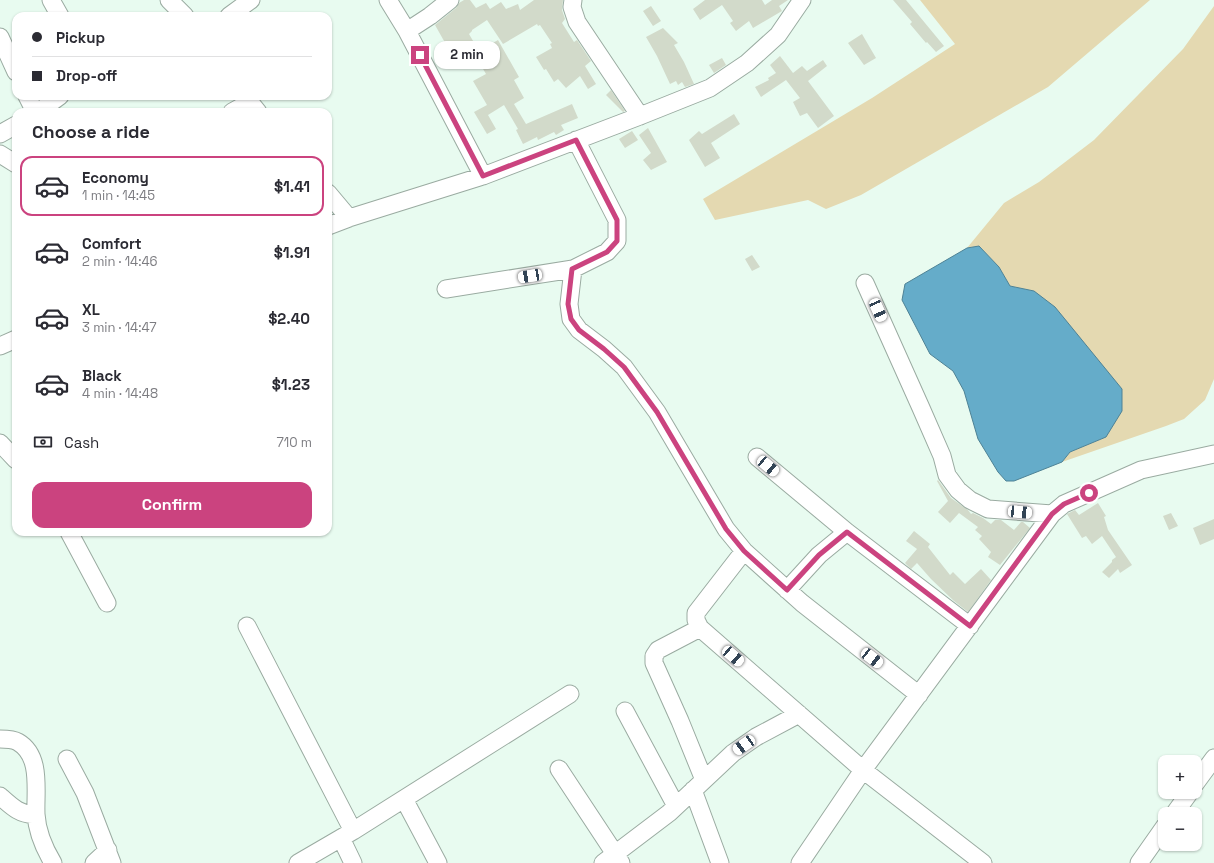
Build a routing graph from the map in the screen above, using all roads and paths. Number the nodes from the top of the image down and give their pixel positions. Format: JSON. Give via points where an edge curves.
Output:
{"nodes":[{"id":1,"x":51,"y":0,"type":"edge"},
{"id":2,"x":169,"y":0,"type":"edge"},
{"id":3,"x":251,"y":0,"type":"edge"},
{"id":4,"x":388,"y":0,"type":"edge"},
{"id":5,"x":450,"y":0,"type":"edge"},
{"id":6,"x":573,"y":0,"type":"edge"},
{"id":7,"x":800,"y":1,"type":"edge"},
{"id":8,"x":58,"y":12,"type":"edge"},
{"id":9,"x":181,"y":12,"type":"edge"},
{"id":10,"x":234,"y":12,"type":"edge"},
{"id":11,"x":407,"y":31,"type":"junction"},
{"id":12,"x":0,"y":38,"type":"edge"},
{"id":13,"x":12,"y":64,"type":"edge"},
{"id":14,"x":54,"y":100,"type":"edge"},
{"id":15,"x":251,"y":103,"type":"edge"},
{"id":16,"x":44,"y":108,"type":"edge"},
{"id":17,"x":240,"y":108,"type":"edge"},
{"id":18,"x":640,"y":116,"type":"junction"},
{"id":19,"x":12,"y":127,"type":"edge"},
{"id":20,"x":0,"y":134,"type":"edge"},
{"id":21,"x":576,"y":140,"type":"junction"},
{"id":22,"x":0,"y":154,"type":"edge"},
{"id":23,"x":12,"y":162,"type":"edge"},
{"id":24,"x":12,"y":168,"type":"edge"},
{"id":25,"x":0,"y":169,"type":"edge"},
{"id":26,"x":483,"y":176,"type":"junction"},
{"id":27,"x":332,"y":198,"type":"edge"},
{"id":28,"x":349,"y":218,"type":"junction"},
{"id":29,"x":332,"y":224,"type":"edge"},
{"id":30,"x":572,"y":269,"type":"junction"},
{"id":31,"x":865,"y":283,"type":"dead end"},
{"id":32,"x":446,"y":289,"type":"dead end"},
{"id":33,"x":12,"y":341,"type":"edge"},
{"id":34,"x":0,"y":346,"type":"edge"},
{"id":35,"x":0,"y":443,"type":"edge"},
{"id":36,"x":1214,"y":454,"type":"edge"},
{"id":37,"x":12,"y":456,"type":"edge"},
{"id":38,"x":757,"y":457,"type":"dead end"},
{"id":39,"x":1052,"y":514,"type":"junction"},
{"id":40,"x":847,"y":532,"type":"junction"},
{"id":41,"x":71,"y":536,"type":"edge"},
{"id":42,"x":744,"y":551,"type":"junction"},
{"id":43,"x":787,"y":590,"type":"junction"},
{"id":44,"x":107,"y":603,"type":"dead end"},
{"id":45,"x":247,"y":626,"type":"dead end"},
{"id":46,"x":970,"y":626,"type":"junction"},
{"id":47,"x":700,"y":628,"type":"junction"},
{"id":48,"x":570,"y":694,"type":"dead end"},
{"id":49,"x":919,"y":694,"type":"junction"},
{"id":50,"x":625,"y":711,"type":"dead end"},
{"id":51,"x":799,"y":714,"type":"junction"},
{"id":52,"x":0,"y":738,"type":"edge"},
{"id":53,"x":67,"y":759,"type":"dead end"},
{"id":54,"x":1213,"y":763,"type":"edge"},
{"id":55,"x":559,"y":769,"type":"dead end"},
{"id":56,"x":863,"y":770,"type":"junction"},
{"id":57,"x":1202,"y":776,"type":"edge"},
{"id":58,"x":698,"y":785,"type":"junction"},
{"id":59,"x":0,"y":796,"type":"edge"},
{"id":60,"x":404,"y":799,"type":"junction"},
{"id":61,"x":676,"y":806,"type":"junction"},
{"id":62,"x":36,"y":814,"type":"junction"},
{"id":63,"x":347,"y":834,"type":"junction"},
{"id":64,"x":1158,"y":836,"type":"edge"},
{"id":65,"x":110,"y":857,"type":"edge"},
{"id":66,"x":614,"y":860,"type":"edge"},
{"id":67,"x":715,"y":861,"type":"edge"},
{"id":68,"x":53,"y":863,"type":"edge"},
{"id":69,"x":94,"y":863,"type":"edge"},
{"id":70,"x":298,"y":863,"type":"edge"},
{"id":71,"x":353,"y":863,"type":"edge"},
{"id":72,"x":438,"y":863,"type":"edge"},
{"id":73,"x":800,"y":863,"type":"edge"},
{"id":74,"x":983,"y":863,"type":"edge"},
{"id":75,"x":1139,"y":863,"type":"edge"}],
"edges":[{"from":1,"to":8,"type":"street"},
{"from":2,"to":9,"type":"street"},
{"from":3,"to":10,"type":"street"},
{"from":4,"to":11,"type":"street"},
{"from":5,"to":11,"type":"street"},
{"from":6,"to":18,"type":"street","via":[[572,7],[577,22]]},
{"from":7,"to":18,"type":"street","via":[[778,35],[747,63],[710,88]]},
{"from":11,"to":26,"type":"street"},
{"from":12,"to":13,"type":"street"},
{"from":14,"to":16,"type":"street"},
{"from":15,"to":17,"type":"street"},
{"from":18,"to":21,"type":"street"},
{"from":19,"to":20,"type":"street"},
{"from":21,"to":26,"type":"street"},
{"from":21,"to":30,"type":"street","via":[[617,220],[617,241],[607,252]]},
{"from":22,"to":23,"type":"street"},
{"from":24,"to":25,"type":"street"},
{"from":26,"to":28,"type":"street"},
{"from":27,"to":28,"type":"street"},
{"from":28,"to":29,"type":"street"},
{"from":30,"to":32,"type":"street"},
{"from":30,"to":42,"type":"street","via":[[568,304],[571,319],[579,330],[624,367],[657,412],[726,529]]},
{"from":31,"to":39,"type":"street","via":[[942,456],[947,475],[958,490],[970,500],[988,509]]},
{"from":33,"to":34,"type":"street"},
{"from":35,"to":37,"type":"street"},
{"from":36,"to":39,"type":"street","via":[[1141,470],[1064,504]]},
{"from":38,"to":40,"type":"street"},
{"from":39,"to":46,"type":"street"},
{"from":40,"to":43,"type":"street","via":[[819,555]]},
{"from":40,"to":46,"type":"street"},
{"from":41,"to":44,"type":"street"},
{"from":42,"to":43,"type":"street"},
{"from":42,"to":47,"type":"street","via":[[696,613]]},
{"from":43,"to":49,"type":"street"},
{"from":45,"to":63,"type":"street"},
{"from":46,"to":49,"type":"street"},
{"from":47,"to":51,"type":"street"},
{"from":47,"to":58,"type":"street","via":[[658,650],[654,656],[654,663],[680,721]]},
{"from":48,"to":60,"type":"street"},
{"from":49,"to":56,"type":"street"},
{"from":50,"to":61,"type":"street"},
{"from":51,"to":56,"type":"street"},
{"from":51,"to":58,"type":"street","via":[[756,737],[733,753]]},
{"from":52,"to":62,"type":"street","via":[[17,741],[28,749],[34,765],[37,786]]},
{"from":53,"to":65,"type":"street","via":[[85,793]]},
{"from":54,"to":57,"type":"street"},
{"from":55,"to":66,"type":"street"},
{"from":56,"to":73,"type":"street"},
{"from":56,"to":74,"type":"street"},
{"from":58,"to":61,"type":"street"},
{"from":58,"to":67,"type":"street"},
{"from":59,"to":62,"type":"street","via":[[21,813]]},
{"from":60,"to":63,"type":"street"},
{"from":60,"to":72,"type":"street"},
{"from":61,"to":66,"type":"street"},
{"from":62,"to":68,"type":"street","via":[[41,842]]},
{"from":63,"to":70,"type":"street"},
{"from":63,"to":71,"type":"street"},
{"from":64,"to":75,"type":"street"},
{"from":65,"to":69,"type":"street"}]}
